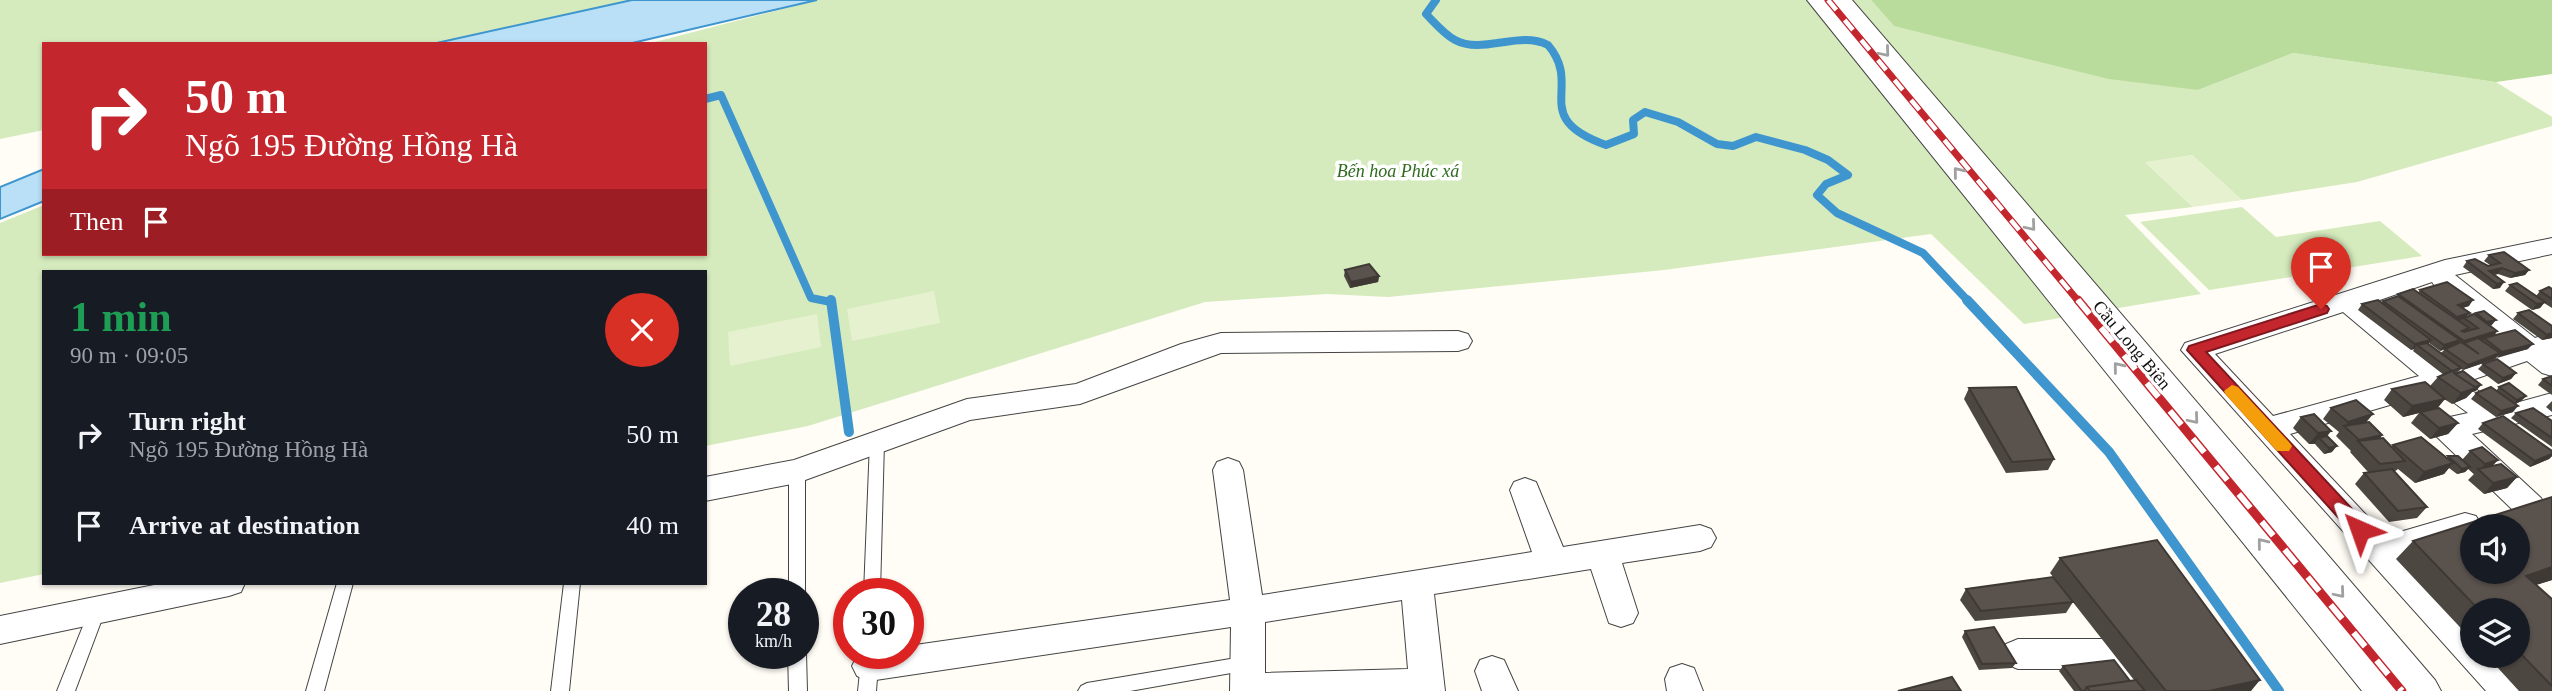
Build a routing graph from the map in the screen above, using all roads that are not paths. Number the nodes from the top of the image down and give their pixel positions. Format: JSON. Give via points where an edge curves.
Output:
{"nodes":[{"id":1,"x":1817,"y":0,"type":"edge"},
{"id":2,"x":1841,"y":0,"type":"edge"},
{"id":3,"x":2552,"y":246,"type":"edge"},
{"id":4,"x":2525,"y":252,"type":"junction"},
{"id":5,"x":2552,"y":269,"type":"edge"},
{"id":6,"x":2435,"y":272,"type":"junction"},
{"id":7,"x":2347,"y":301,"type":"junction"},
{"id":8,"x":1458,"y":341,"type":"dead end"},
{"id":9,"x":2545,"y":352,"type":"edge"},
{"id":10,"x":2442,"y":380,"type":"junction"},
{"id":11,"x":2552,"y":404,"type":"edge"},
{"id":12,"x":2497,"y":419,"type":"junction"},
{"id":13,"x":2267,"y":429,"type":"junction"},
{"id":14,"x":877,"y":442,"type":"junction"},
{"id":15,"x":1228,"y":470,"type":"dead end"},
{"id":16,"x":797,"y":471,"type":"junction"},
{"id":17,"x":707,"y":489,"type":"edge"},
{"id":18,"x":1525,"y":490,"type":"dead end"},
{"id":19,"x":2541,"y":504,"type":"edge"},
{"id":20,"x":1700,"y":538,"type":"dead end"},
{"id":21,"x":2379,"y":551,"type":"junction"},
{"id":22,"x":1603,"y":554,"type":"junction"},
{"id":23,"x":1552,"y":562,"type":"junction"},
{"id":24,"x":797,"y":578,"type":"edge"},
{"id":25,"x":872,"y":578,"type":"edge"},
{"id":26,"x":1417,"y":584,"type":"junction"},
{"id":27,"x":220,"y":585,"type":"edge"},
{"id":28,"x":344,"y":585,"type":"edge"},
{"id":29,"x":572,"y":585,"type":"edge"},
{"id":30,"x":97,"y":611,"type":"junction"},
{"id":31,"x":1248,"y":611,"type":"junction"},
{"id":32,"x":1621,"y":613,"type":"dead end"},
{"id":33,"x":0,"y":631,"type":"edge"},
{"id":34,"x":2460,"y":639,"type":"edge"},
{"id":35,"x":2018,"y":654,"type":"dead end"},
{"id":36,"x":2487,"y":668,"type":"edge"},
{"id":37,"x":797,"y":669,"type":"edge"},
{"id":38,"x":869,"y":670,"type":"edge"},
{"id":39,"x":1248,"y":681,"type":"edge"},
{"id":40,"x":1427,"y":687,"type":"edge"},
{"id":41,"x":66,"y":691,"type":"edge"},
{"id":42,"x":315,"y":691,"type":"edge"},
{"id":43,"x":560,"y":691,"type":"edge"},
{"id":44,"x":797,"y":691,"type":"edge"},
{"id":45,"x":1087,"y":691,"type":"edge"},
{"id":46,"x":2136,"y":691,"type":"edge"},
{"id":47,"x":2383,"y":691,"type":"edge"},
{"id":48,"x":2423,"y":691,"type":"edge"},
{"id":49,"x":2508,"y":691,"type":"edge"}],
"edges":[{"from":47,"to":1,"type":"street","name":"Cầu Long Biên","one_way":true},
{"from":2,"to":48,"type":"street","name":"Cầu Long Biên","one_way":true},
{"from":3,"to":4,"type":"street"},
{"from":4,"to":5,"type":"street"},
{"from":4,"to":6,"type":"street"},
{"from":6,"to":7,"type":"street"},
{"from":6,"to":9,"type":"street"},
{"from":7,"to":10,"type":"street"},
{"from":7,"to":13,"type":"street","via":[[2195,350]]},
{"from":8,"to":14,"type":"street","via":[[1221,343],[1080,394],[967,410]]},
{"from":9,"to":10,"type":"street"},
{"from":10,"to":12,"type":"street"},
{"from":10,"to":13,"type":"street"},
{"from":11,"to":12,"type":"street"},
{"from":12,"to":19,"type":"street","via":[[2446,428]]},
{"from":13,"to":21,"type":"street"},
{"from":14,"to":16,"type":"street"},
{"from":14,"to":25,"type":"lane"},
{"from":15,"to":31,"type":"street"},
{"from":16,"to":17,"type":"street"},
{"from":16,"to":24,"type":"lane"},
{"from":18,"to":23,"type":"street"},
{"from":19,"to":21,"type":"street"},
{"from":20,"to":22,"type":"street"},
{"from":21,"to":34,"type":"street"},
{"from":22,"to":23,"type":"street"},
{"from":22,"to":32,"type":"street"},
{"from":23,"to":26,"type":"street"},
{"from":26,"to":31,"type":"street"},
{"from":26,"to":40,"type":"street"},
{"from":27,"to":30,"type":"street"},
{"from":28,"to":42,"type":"lane"},
{"from":29,"to":43,"type":"lane"},
{"from":30,"to":33,"type":"street"},
{"from":30,"to":41,"type":"lane"},
{"from":31,"to":38,"type":"street"},
{"from":31,"to":39,"type":"street"},
{"from":35,"to":46,"type":"street","via":[[2108,654]]},
{"from":36,"to":49,"type":"street"},
{"from":37,"to":44,"type":"lane"},
{"from":39,"to":40,"type":"street"},
{"from":39,"to":45,"type":"lane"}]}
